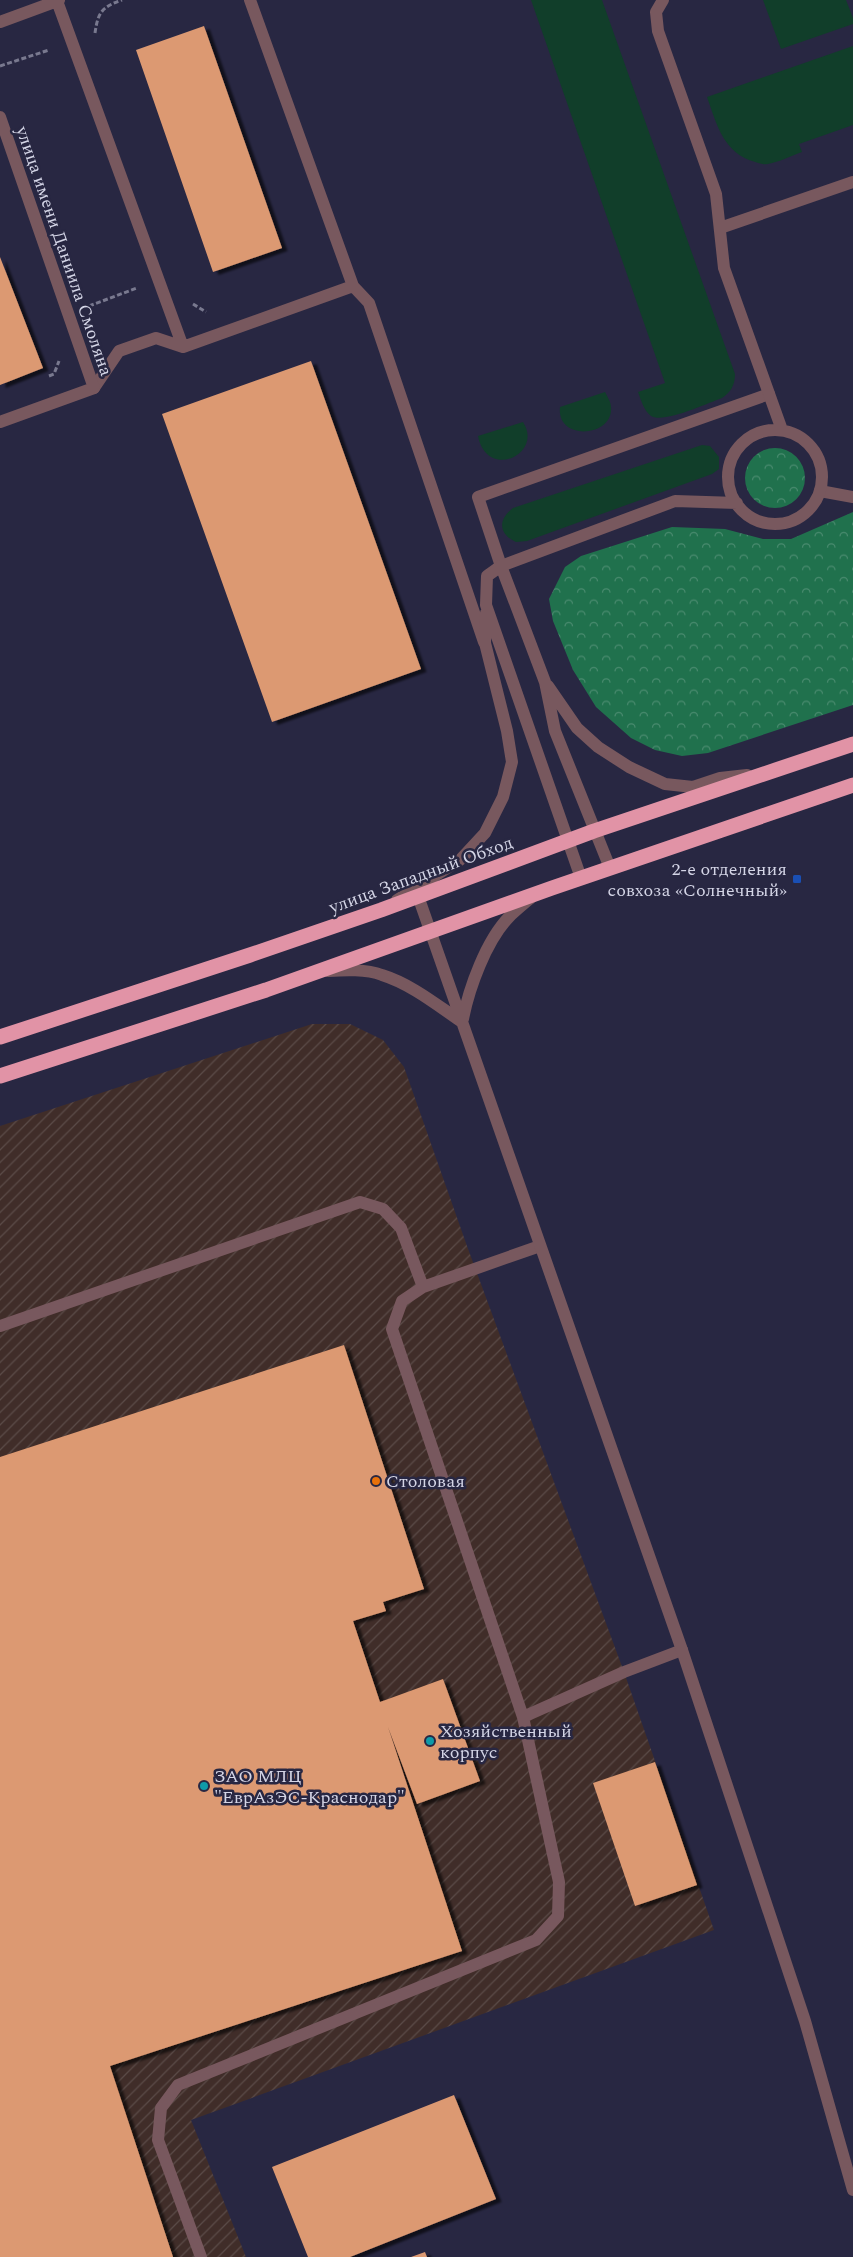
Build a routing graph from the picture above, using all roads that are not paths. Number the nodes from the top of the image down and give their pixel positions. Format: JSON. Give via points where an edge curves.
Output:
{"nodes":[{"id":1,"x":58,"y":0,"type":"edge"},
{"id":2,"x":250,"y":0,"type":"edge"},
{"id":3,"x":663,"y":0,"type":"edge"},
{"id":4,"x":0,"y":22,"type":"edge"},
{"id":5,"x":0,"y":117,"type":"edge"},
{"id":6,"x":853,"y":182,"type":"edge"},
{"id":7,"x":720,"y":228,"type":"junction"},
{"id":8,"x":353,"y":286,"type":"junction"},
{"id":9,"x":182,"y":347,"type":"junction"},
{"id":10,"x":94,"y":388,"type":"junction"},
{"id":11,"x":769,"y":394,"type":"junction"},
{"id":12,"x":0,"y":422,"type":"edge"},
{"id":13,"x":782,"y":430,"type":"junction"},
{"id":14,"x":820,"y":491,"type":"junction"},
{"id":15,"x":853,"y":497,"type":"edge"},
{"id":16,"x":736,"y":503,"type":"junction"},
{"id":17,"x":501,"y":566,"type":"junction"},
{"id":18,"x":486,"y":605,"type":"junction"},
{"id":19,"x":485,"y":644,"type":"junction"},
{"id":20,"x":545,"y":682,"type":"junction"},
{"id":21,"x":853,"y":744,"type":"edge"},
{"id":22,"x":769,"y":773,"type":"junction"},
{"id":23,"x":853,"y":786,"type":"edge"},
{"id":24,"x":594,"y":831,"type":"junction"},
{"id":25,"x":568,"y":841,"type":"junction"},
{"id":26,"x":610,"y":868,"type":"junction"},
{"id":27,"x":581,"y":878,"type":"junction"},
{"id":28,"x":536,"y":894,"type":"junction"},
{"id":29,"x":418,"y":896,"type":"junction"},
{"id":30,"x":381,"y":910,"type":"junction"},
{"id":31,"x":430,"y":932,"type":"junction"},
{"id":32,"x":318,"y":971,"type":"junction"},
{"id":33,"x":462,"y":1022,"type":"junction"},
{"id":34,"x":0,"y":1037,"type":"edge"},
{"id":35,"x":0,"y":1076,"type":"edge"},
{"id":36,"x":540,"y":1246,"type":"junction"},
{"id":37,"x":423,"y":1286,"type":"junction"},
{"id":38,"x":0,"y":1326,"type":"edge"},
{"id":39,"x":682,"y":1650,"type":"junction"},
{"id":40,"x":523,"y":1717,"type":"junction"},
{"id":41,"x":853,"y":2190,"type":"edge"},
{"id":42,"x":201,"y":2257,"type":"edge"}],
"edges":[{"from":1,"to":4,"type":"street"},
{"from":1,"to":9,"type":"street"},
{"from":2,"to":8,"type":"street"},
{"from":3,"to":7,"type":"street","via":[[656,12],[658,31],[716,194]]},
{"from":5,"to":10,"type":"street","name":"улица имени Даниила Смоляна"},
{"from":6,"to":7,"type":"street"},
{"from":7,"to":11,"type":"street","via":[[724,268]]},
{"from":8,"to":9,"type":"street"},
{"from":8,"to":19,"type":"street","via":[[369,304]]},
{"from":9,"to":10,"type":"street","via":[[156,338],[119,351]]},
{"from":10,"to":12,"type":"street","name":"улица имени Даниила Смоляна"},
{"from":11,"to":13,"type":"street"},
{"from":11,"to":17,"type":"street","via":[[478,497]]},
{"from":13,"to":14,"type":"street","via":[[798,435],[819,459],[822,474]]},
{"from":13,"to":16,"type":"street","via":[[752,436],[731,459],[728,474]]},
{"from":14,"to":15,"type":"street"},
{"from":14,"to":16,"type":"street","via":[[813,505],[789,522],[774,524],[760,521],[746,514]]},
{"from":16,"to":17,"type":"street","via":[[676,501]]},
{"from":17,"to":18,"type":"street","via":[[487,576]]},
{"from":17,"to":20,"type":"street"},
{"from":18,"to":19,"type":"street"},
{"from":18,"to":25,"type":"street"},
{"from":19,"to":30,"type":"street","via":[[508,731],[512,762],[503,797],[485,833],[460,860]]},
{"from":20,"to":22,"type":"street","via":[[577,728],[598,747],[629,767],[665,784],[693,787],[720,778]]},
{"from":20,"to":24,"type":"street","via":[[555,731]]},
{"from":21,"to":22,"type":"highway","name":"улица Западный Обход"},
{"from":22,"to":24,"type":"highway","name":"улица Западный Обход"},
{"from":23,"to":26,"type":"highway"},
{"from":24,"to":25,"type":"highway","name":"улица Западный Обход"},
{"from":24,"to":26,"type":"street"},
{"from":25,"to":27,"type":"street"},
{"from":25,"to":29,"type":"highway","name":"улица Западный Обход"},
{"from":26,"to":27,"type":"highway"},
{"from":27,"to":28,"type":"highway"},
{"from":28,"to":31,"type":"highway"},
{"from":28,"to":33,"type":"street","via":[[508,918],[490,946],[467,996]]},
{"from":29,"to":30,"type":"highway","name":"улица Западный Обход"},
{"from":29,"to":31,"type":"street"},
{"from":30,"to":34,"type":"highway","name":"улица Западный Обход"},
{"from":31,"to":32,"type":"highway"},
{"from":31,"to":33,"type":"street"},
{"from":32,"to":33,"type":"street","via":[[381,974],[404,984]]},
{"from":32,"to":35,"type":"highway"},
{"from":33,"to":36,"type":"street"},
{"from":36,"to":37,"type":"street"},
{"from":36,"to":39,"type":"street"},
{"from":37,"to":38,"type":"street","via":[[401,1228],[384,1209],[360,1202]]},
{"from":37,"to":40,"type":"street","via":[[402,1301],[392,1329]]},
{"from":39,"to":40,"type":"street"},
{"from":39,"to":41,"type":"street","via":[[805,2021]]},
{"from":40,"to":42,"type":"street","via":[[559,1882],[558,1916],[536,1940],[178,2085],[161,2108],[158,2140]]}]}
